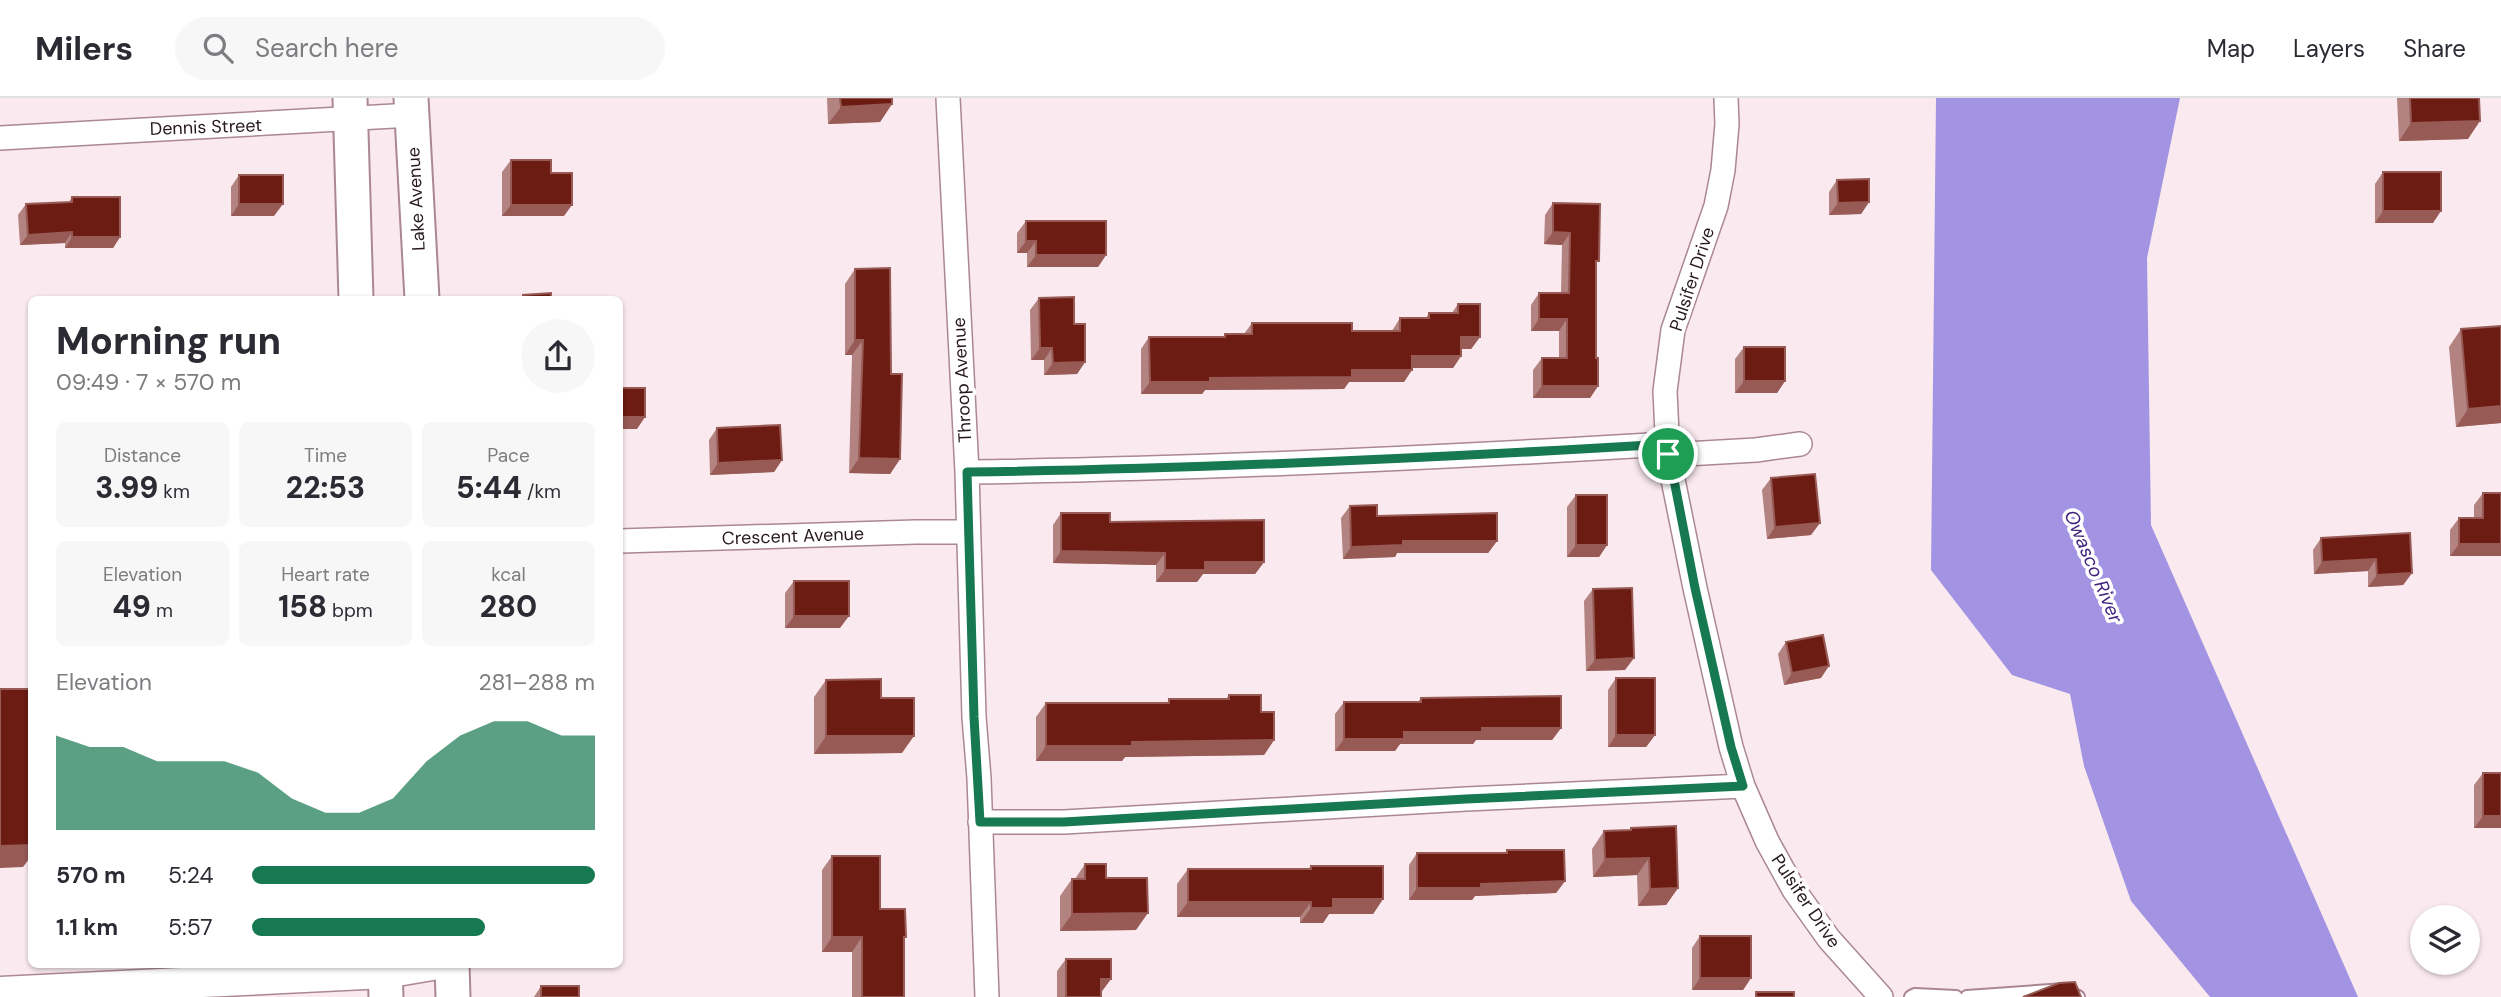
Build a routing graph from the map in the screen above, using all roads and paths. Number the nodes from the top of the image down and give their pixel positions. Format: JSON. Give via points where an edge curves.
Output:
{"nodes":[{"id":1,"x":948,"y":98,"type":"edge"},
{"id":2,"x":1726,"y":98,"type":"edge"},
{"id":3,"x":412,"y":107,"type":"edge"},
{"id":4,"x":350,"y":108,"type":"edge"},
{"id":5,"x":0,"y":138,"type":"edge"},
{"id":6,"x":356,"y":296,"type":"edge"},
{"id":7,"x":422,"y":296,"type":"edge"},
{"id":8,"x":1800,"y":444,"type":"dead end"},
{"id":9,"x":1668,"y":449,"type":"junction"},
{"id":10,"x":967,"y":472,"type":"junction"},
{"id":11,"x":967,"y":532,"type":"junction"},
{"id":12,"x":623,"y":541,"type":"edge"},
{"id":13,"x":1743,"y":786,"type":"junction"},
{"id":14,"x":980,"y":822,"type":"junction"},
{"id":15,"x":423,"y":968,"type":"edge"},
{"id":16,"x":452,"y":968,"type":"edge"},
{"id":17,"x":386,"y":978,"type":"edge"},
{"id":18,"x":0,"y":992,"type":"edge"},
{"id":19,"x":453,"y":997,"type":"edge"},
{"id":20,"x":987,"y":997,"type":"edge"},
{"id":21,"x":1881,"y":997,"type":"edge"},
{"id":22,"x":1911,"y":997,"type":"edge"},
{"id":23,"x":1956,"y":997,"type":"edge"},
{"id":24,"x":1967,"y":997,"type":"edge"},
{"id":25,"x":2078,"y":997,"type":"edge"}],
"edges":[{"from":1,"to":10,"type":"street","name":"Throop Avenue"},
{"from":2,"to":9,"type":"street","name":"Pulsifer Drive","via":[[1723,170],[1716,206],[1673,330],[1665,391]]},
{"from":3,"to":4,"type":"street","name":"Dennis Street"},
{"from":3,"to":7,"type":"main road","name":"Lake Avenue"},
{"from":4,"to":5,"type":"street","name":"Dennis Street"},
{"from":4,"to":6,"type":"main road"},
{"from":8,"to":9,"type":"street","via":[[1756,450]]},
{"from":9,"to":10,"type":"street"},
{"from":9,"to":13,"type":"street","name":"Pulsifer Drive","via":[[1695,588]]},
{"from":10,"to":11,"type":"street","name":"Throop Avenue"},
{"from":11,"to":12,"type":"street","name":"Crescent Avenue"},
{"from":11,"to":14,"type":"street","name":"Throop Avenue"},
{"from":13,"to":14,"type":"street","via":[[1064,822]]},
{"from":13,"to":21,"type":"street","name":"Pulsifer Drive","via":[[1766,841],[1794,890],[1829,939]]},
{"from":14,"to":20,"type":"street","name":"Throop Avenue"},
{"from":15,"to":17,"type":"street"},
{"from":16,"to":19,"type":"main road"},
{"from":17,"to":18,"type":"street"},
{"from":22,"to":23,"type":"lane"},
{"from":24,"to":25,"type":"lane","via":[[2064,990]]}]}
